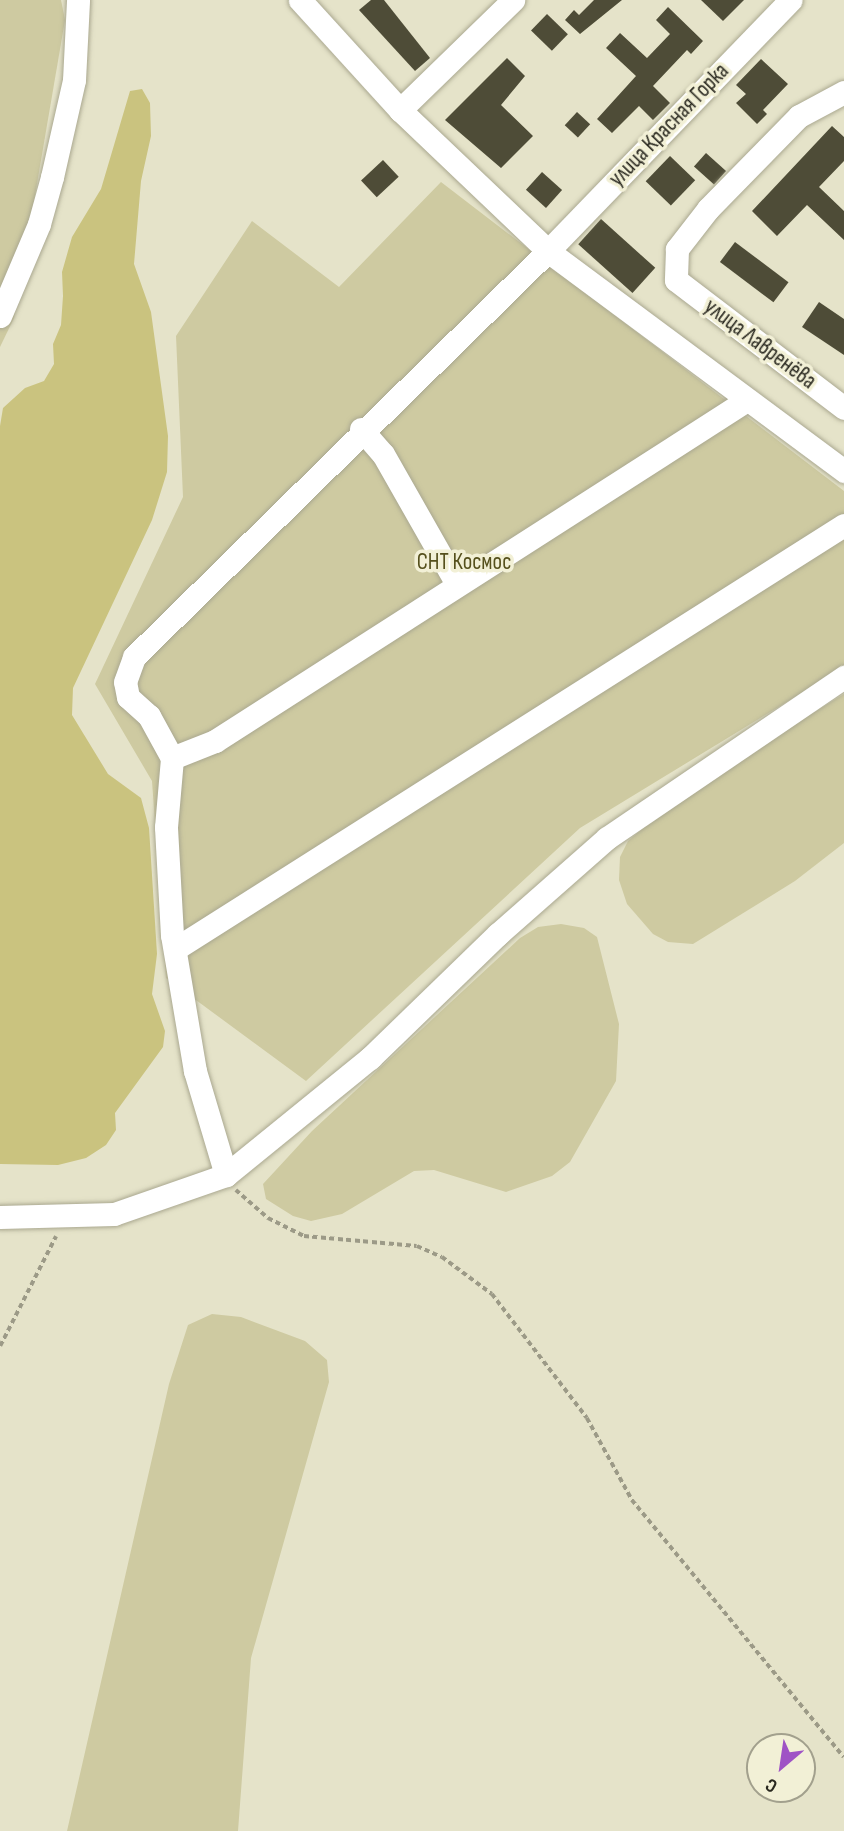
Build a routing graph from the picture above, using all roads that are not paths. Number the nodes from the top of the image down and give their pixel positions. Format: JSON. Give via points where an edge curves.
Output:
{"nodes":[{"id":1,"x":78,"y":0,"type":"edge"},
{"id":2,"x":300,"y":0,"type":"edge"},
{"id":3,"x":513,"y":0,"type":"edge"},
{"id":4,"x":790,"y":0,"type":"edge"},
{"id":5,"x":844,"y":92,"type":"edge"},
{"id":6,"x":400,"y":110,"type":"junction"},
{"id":7,"x":548,"y":251,"type":"junction"},
{"id":8,"x":0,"y":316,"type":"edge"},
{"id":9,"x":747,"y":400,"type":"junction"},
{"id":10,"x":844,"y":408,"type":"edge"},
{"id":11,"x":361,"y":429,"type":"junction"},
{"id":12,"x":844,"y":471,"type":"edge"},
{"id":13,"x":844,"y":525,"type":"edge"},
{"id":14,"x":457,"y":584,"type":"junction"},
{"id":15,"x":844,"y":677,"type":"edge"},
{"id":16,"x":172,"y":758,"type":"junction"},
{"id":17,"x":175,"y":949,"type":"junction"},
{"id":18,"x":226,"y":1175,"type":"junction"},
{"id":19,"x":0,"y":1217,"type":"edge"}],
"edges":[{"from":1,"to":8,"type":"street","via":[[74,79],[52,177]]},
{"from":2,"to":6,"type":"street"},
{"from":3,"to":6,"type":"street"},
{"from":4,"to":7,"type":"street","name":"улица Красная Горка"},
{"from":5,"to":10,"type":"street","name":"улица Лавренёва","via":[[799,116],[708,209],[677,248],[676,280]]},
{"from":6,"to":7,"type":"street"},
{"from":7,"to":9,"type":"street"},
{"from":7,"to":11,"type":"street","name":"улица Красная Горка"},
{"from":9,"to":12,"type":"street"},
{"from":9,"to":14,"type":"street"},
{"from":11,"to":14,"type":"street","via":[[383,454]]},
{"from":11,"to":16,"type":"street","name":"улица Красная Горка","via":[[134,657],[125,681],[128,697],[149,716]]},
{"from":13,"to":17,"type":"street"},
{"from":14,"to":16,"type":"street","via":[[215,741]]},
{"from":15,"to":18,"type":"street","via":[[607,838],[498,934],[370,1058]]},
{"from":16,"to":17,"type":"street","via":[[166,827]]},
{"from":17,"to":18,"type":"street","via":[[195,1071]]},
{"from":18,"to":19,"type":"street","via":[[145,1207],[64,1218]]}]}
